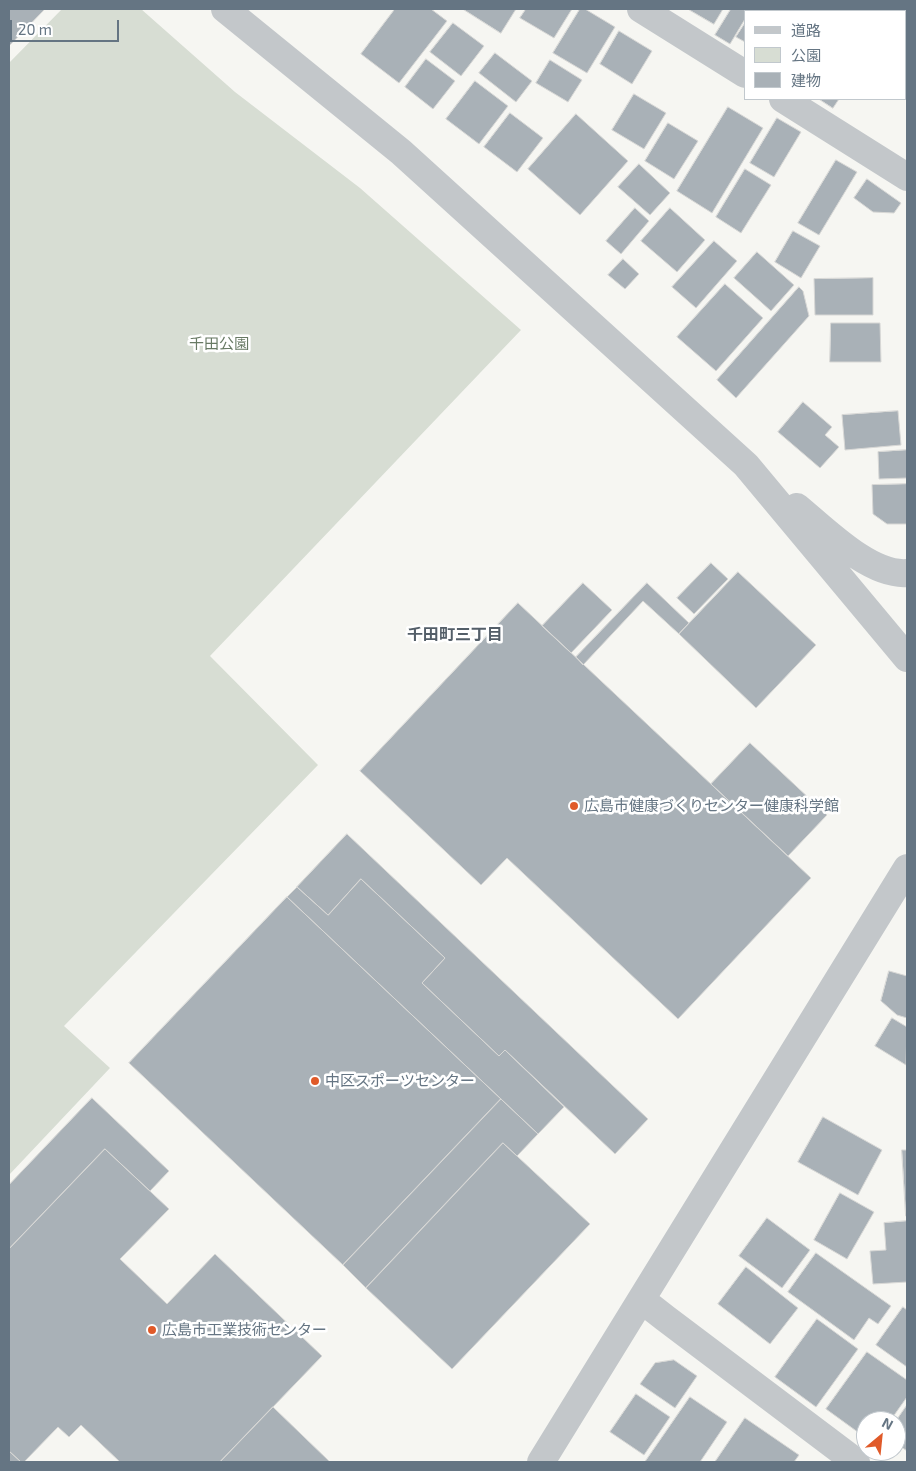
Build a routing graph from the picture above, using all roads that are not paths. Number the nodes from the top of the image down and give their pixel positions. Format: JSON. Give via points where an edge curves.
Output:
{"nodes":[{"id":1,"x":225,"y":9,"type":"edge"},
{"id":2,"x":640,"y":9,"type":"edge"},
{"id":3,"x":744,"y":73,"type":"edge"},
{"id":4,"x":785,"y":100,"type":"edge"},
{"id":5,"x":907,"y":177,"type":"edge"},
{"id":6,"x":749,"y":469,"type":"junction"},
{"id":7,"x":907,"y":573,"type":"edge"},
{"id":8,"x":907,"y":658,"type":"edge"},
{"id":9,"x":907,"y":868,"type":"edge"},
{"id":10,"x":642,"y":1300,"type":"junction"},
{"id":11,"x":541,"y":1462,"type":"edge"},
{"id":12,"x":856,"y":1462,"type":"edge"}],
"edges":[{"from":1,"to":6,"type":"street","via":[[401,152]]},
{"from":2,"to":3,"type":"street"},
{"from":4,"to":5,"type":"street"},
{"from":6,"to":7,"type":"street","via":[[865,562],[899,574]]},
{"from":6,"to":8,"type":"street"},
{"from":9,"to":10,"type":"street"},
{"from":10,"to":11,"type":"street"},
{"from":10,"to":12,"type":"street"}]}
